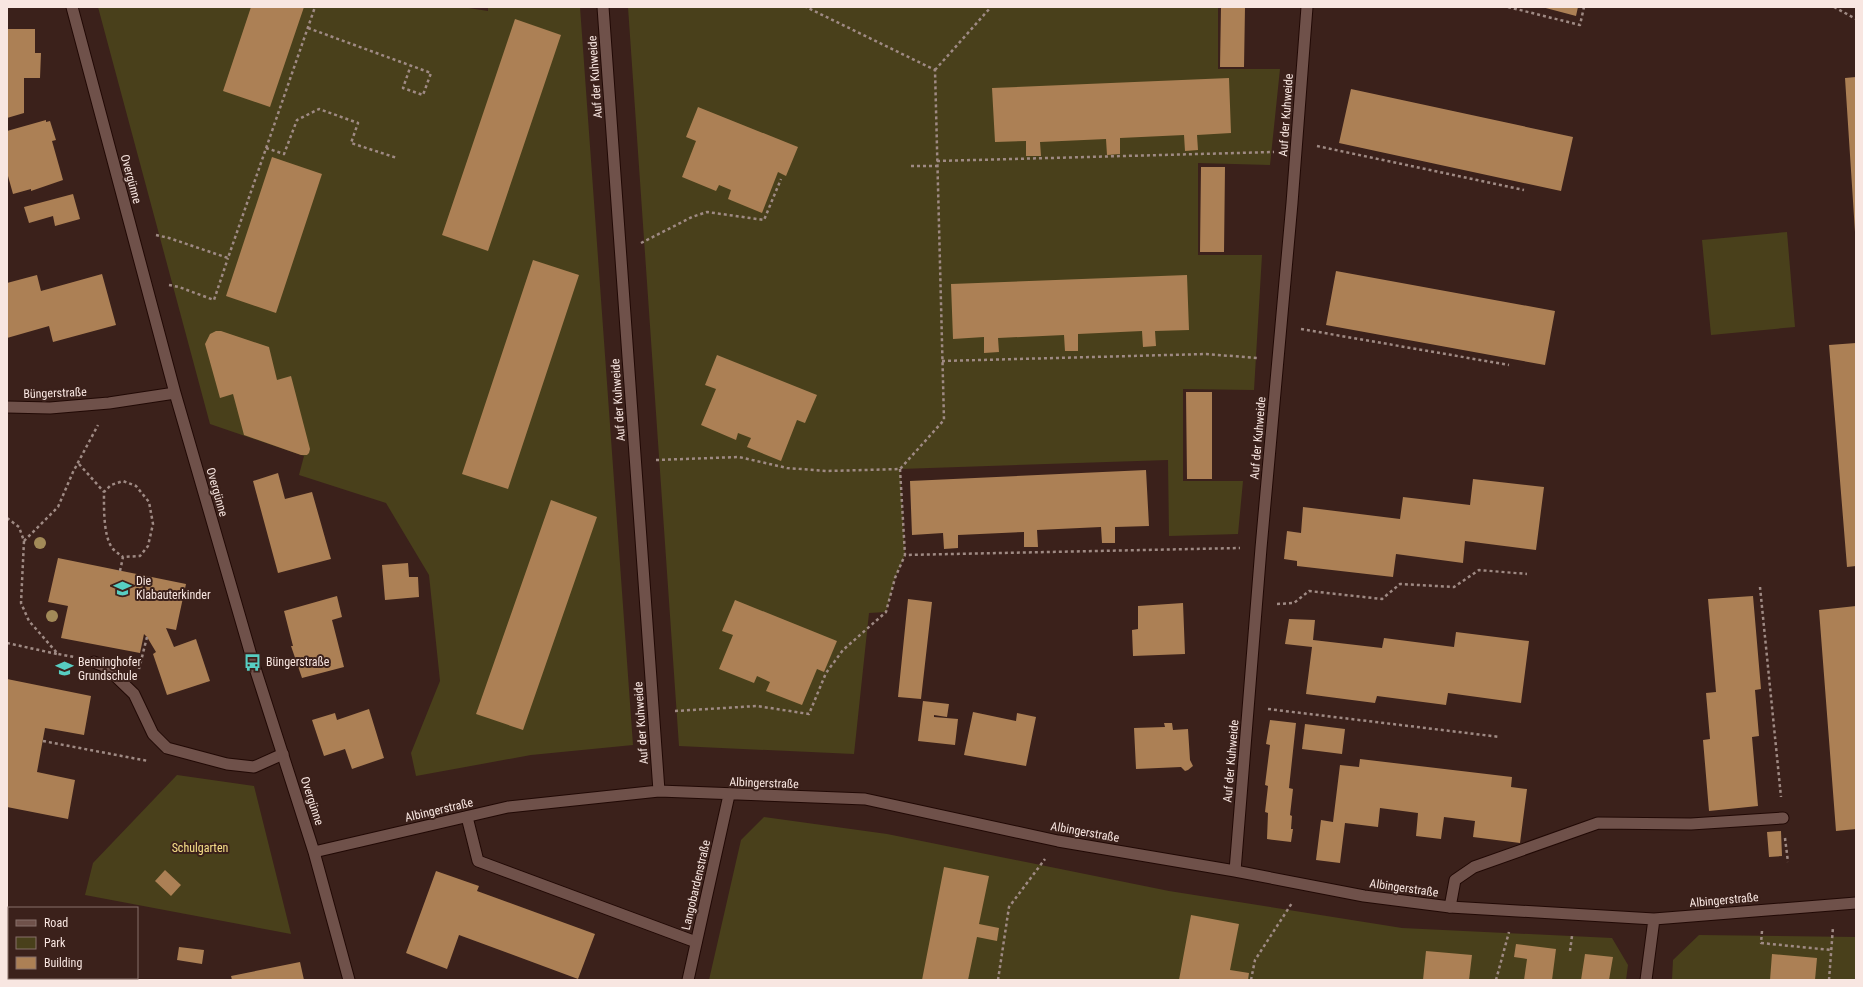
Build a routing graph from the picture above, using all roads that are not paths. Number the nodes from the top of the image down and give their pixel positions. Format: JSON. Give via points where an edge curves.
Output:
{"nodes":[{"id":1,"x":72,"y":7,"type":"edge"},
{"id":2,"x":603,"y":7,"type":"edge"},
{"id":3,"x":1307,"y":7,"type":"edge"},
{"id":4,"x":175,"y":393,"type":"junction"},
{"id":5,"x":7,"y":407,"type":"edge"},
{"id":6,"x":94,"y":662,"type":"road end"},
{"id":7,"x":283,"y":754,"type":"junction"},
{"id":8,"x":659,"y":791,"type":"junction"},
{"id":9,"x":729,"y":795,"type":"junction"},
{"id":10,"x":466,"y":817,"type":"junction"},
{"id":11,"x":1783,"y":818,"type":"road end"},
{"id":12,"x":314,"y":852,"type":"junction"},
{"id":13,"x":1235,"y":871,"type":"junction"},
{"id":14,"x":1856,"y":903,"type":"edge"},
{"id":15,"x":1450,"y":907,"type":"junction"},
{"id":16,"x":1654,"y":919,"type":"junction"},
{"id":17,"x":696,"y":942,"type":"junction"},
{"id":18,"x":349,"y":980,"type":"edge"},
{"id":19,"x":688,"y":980,"type":"edge"},
{"id":20,"x":1646,"y":980,"type":"edge"}],
"edges":[{"from":1,"to":4,"type":"street","name":"Overgünne"},
{"from":2,"to":8,"type":"street","name":"Auf der Kuhweide"},
{"from":3,"to":13,"type":"street","name":"Auf der Kuhweide"},
{"from":4,"to":5,"type":"street","name":"Büngerstraße","via":[[110,403],[50,408]]},
{"from":4,"to":7,"type":"street","name":"Overgünne","via":[[253,662]]},
{"from":6,"to":7,"type":"street","via":[[106,667],[134,694],[153,734],[167,748],[227,764],[254,767]]},
{"from":7,"to":12,"type":"street","name":"Overgünne"},
{"from":8,"to":9,"type":"street","name":"Albingerstraße"},
{"from":8,"to":10,"type":"street","name":"Albingerstraße","via":[[508,807]]},
{"from":9,"to":13,"type":"street","name":"Albingerstraße","via":[[865,799],[1058,841]]},
{"from":9,"to":17,"type":"street","name":"Langobardenstraße"},
{"from":10,"to":12,"type":"street","name":"Albingerstraße"},
{"from":10,"to":17,"type":"street","via":[[478,861]]},
{"from":11,"to":15,"type":"street","via":[[1691,824],[1598,823],[1474,867],[1455,880]]},
{"from":12,"to":18,"type":"street","name":"Overgünne"},
{"from":13,"to":15,"type":"street","name":"Albingerstraße","via":[[1364,896]]},
{"from":14,"to":16,"type":"street","name":"Albingerstraße"},
{"from":15,"to":16,"type":"street","name":"Albingerstraße"},
{"from":16,"to":20,"type":"street"},
{"from":17,"to":19,"type":"street","name":"Langobardenstraße"}]}
